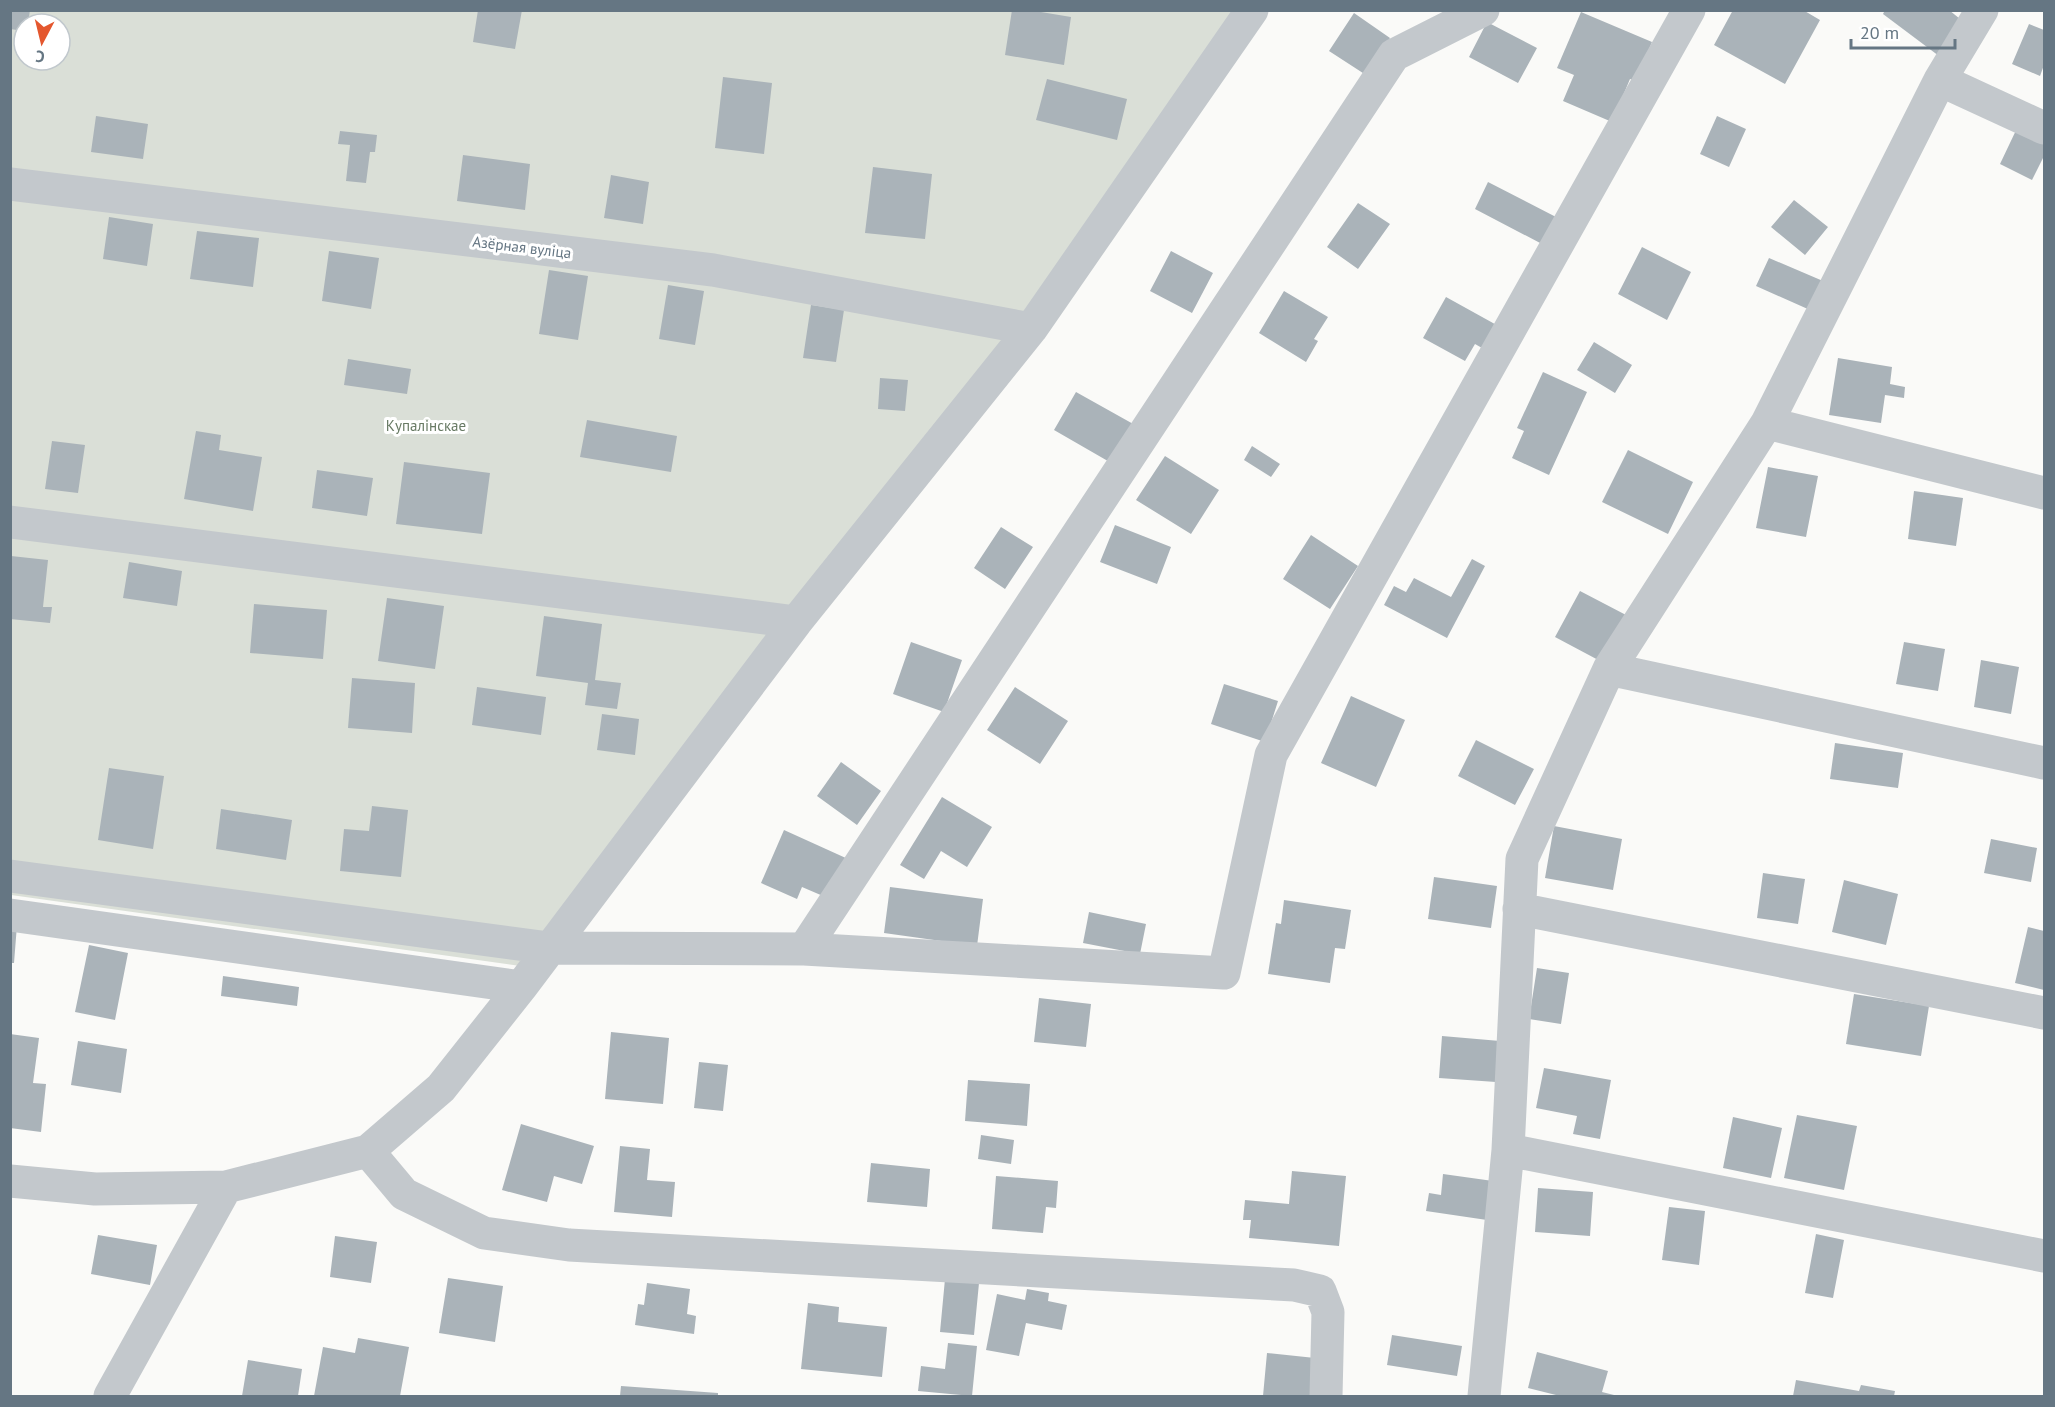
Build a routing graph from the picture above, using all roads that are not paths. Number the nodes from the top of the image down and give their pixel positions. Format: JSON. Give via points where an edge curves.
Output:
{"nodes":[{"id":1,"x":1252,"y":10,"type":"edge"},
{"id":2,"x":1483,"y":10,"type":"edge"},
{"id":3,"x":1689,"y":10,"type":"edge"},
{"id":4,"x":1982,"y":10,"type":"edge"},
{"id":5,"x":1940,"y":80,"type":"junction"},
{"id":6,"x":2044,"y":129,"type":"edge"},
{"id":7,"x":10,"y":184,"type":"edge"},
{"id":8,"x":1031,"y":329,"type":"junction"},
{"id":9,"x":1767,"y":423,"type":"junction"},
{"id":10,"x":2044,"y":493,"type":"edge"},
{"id":11,"x":10,"y":522,"type":"edge"},
{"id":12,"x":796,"y":622,"type":"junction"},
{"id":13,"x":1609,"y":669,"type":"junction"},
{"id":14,"x":2044,"y":763,"type":"edge"},
{"id":15,"x":10,"y":876,"type":"edge"},
{"id":16,"x":1519,"y":909,"type":"junction"},
{"id":17,"x":10,"y":915,"type":"edge"},
{"id":18,"x":549,"y":948,"type":"junction"},
{"id":19,"x":804,"y":949,"type":"junction"},
{"id":20,"x":521,"y":987,"type":"junction"},
{"id":21,"x":2044,"y":1013,"type":"edge"},
{"id":22,"x":1509,"y":1150,"type":"junction"},
{"id":23,"x":368,"y":1151,"type":"junction"},
{"id":24,"x":10,"y":1181,"type":"edge"},
{"id":25,"x":226,"y":1187,"type":"junction"},
{"id":26,"x":2044,"y":1256,"type":"edge"},
{"id":27,"x":110,"y":1396,"type":"edge"},
{"id":28,"x":1326,"y":1396,"type":"edge"},
{"id":29,"x":1484,"y":1396,"type":"edge"}],
"edges":[{"from":1,"to":8,"type":"street"},
{"from":2,"to":19,"type":"street","via":[[1394,55]]},
{"from":3,"to":19,"type":"street","via":[[1271,755],[1224,973]]},
{"from":4,"to":5,"type":"street"},
{"from":5,"to":6,"type":"street"},
{"from":5,"to":9,"type":"street"},
{"from":7,"to":8,"type":"street","name":"Азёрная вуліца","via":[[713,270]]},
{"from":8,"to":12,"type":"street"},
{"from":9,"to":10,"type":"street"},
{"from":9,"to":13,"type":"street"},
{"from":11,"to":12,"type":"street"},
{"from":12,"to":18,"type":"street"},
{"from":13,"to":14,"type":"street"},
{"from":13,"to":16,"type":"street","via":[[1522,859]]},
{"from":15,"to":18,"type":"street"},
{"from":16,"to":21,"type":"street"},
{"from":16,"to":22,"type":"street"},
{"from":17,"to":20,"type":"street"},
{"from":18,"to":19,"type":"street"},
{"from":18,"to":20,"type":"street"},
{"from":20,"to":23,"type":"street","via":[[441,1088]]},
{"from":22,"to":26,"type":"street"},
{"from":22,"to":29,"type":"street"},
{"from":23,"to":25,"type":"street"},
{"from":23,"to":28,"type":"street","via":[[404,1194],[484,1233],[569,1245],[1282,1284],[1320,1291],[1328,1312]]},
{"from":24,"to":25,"type":"street","via":[[95,1189]]},
{"from":25,"to":27,"type":"street"}]}
